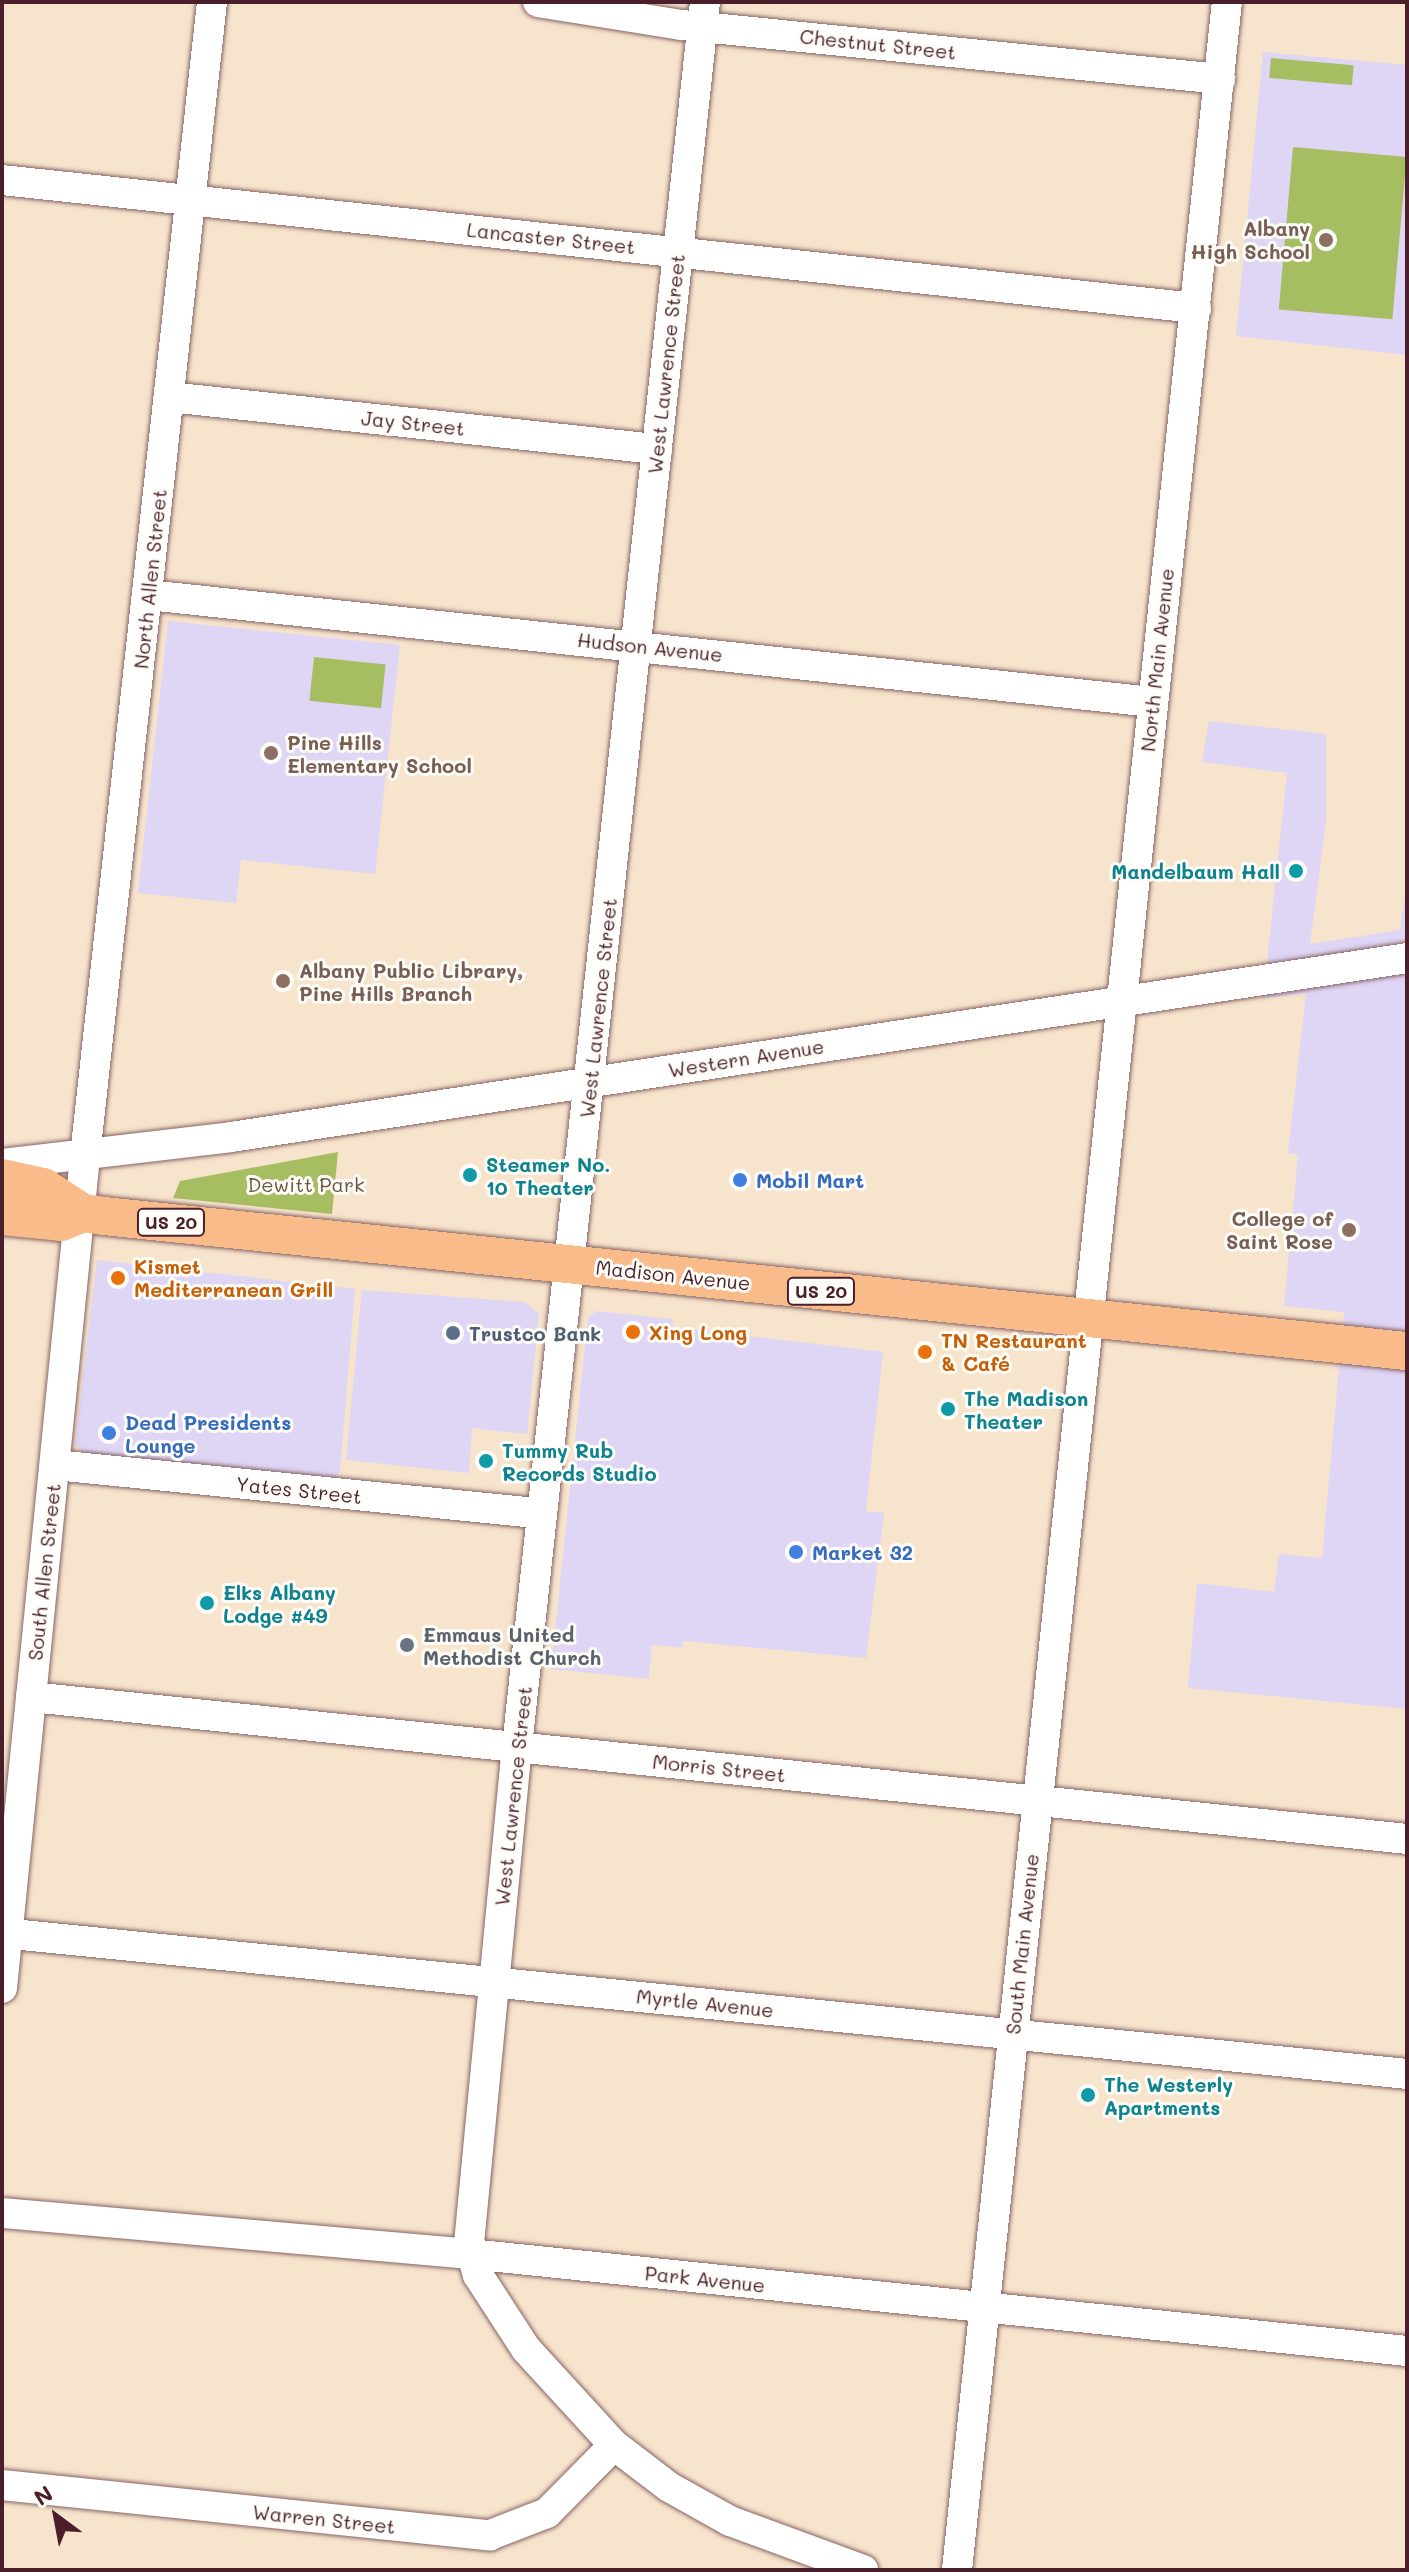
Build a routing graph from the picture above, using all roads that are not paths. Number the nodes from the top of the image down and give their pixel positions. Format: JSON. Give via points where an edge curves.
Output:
{"nodes":[{"id":1,"x":212,"y":2,"type":"edge"},
{"id":2,"x":538,"y":2,"type":"edge"},
{"id":3,"x":1227,"y":2,"type":"edge"},
{"id":4,"x":704,"y":14,"type":"edge"},
{"id":5,"x":1220,"y":79,"type":"junction"},
{"id":6,"x":2,"y":180,"type":"edge"},
{"id":7,"x":191,"y":200,"type":"junction"},
{"id":8,"x":678,"y":251,"type":"junction"},
{"id":9,"x":1196,"y":308,"type":"junction"},
{"id":10,"x":169,"y":397,"type":"junction"},
{"id":11,"x":657,"y":449,"type":"junction"},
{"id":12,"x":148,"y":595,"type":"junction"},
{"id":13,"x":638,"y":646,"type":"junction"},
{"id":14,"x":1153,"y":702,"type":"junction"},
{"id":15,"x":1407,"y":958,"type":"edge"},
{"id":16,"x":1120,"y":1001,"type":"junction"},
{"id":17,"x":590,"y":1082,"type":"junction"},
{"id":18,"x":85,"y":1156,"type":"junction"},
{"id":19,"x":9,"y":1179,"type":"edge"},
{"id":20,"x":83,"y":1213,"type":"junction"},
{"id":21,"x":2,"y":1216,"type":"edge"},
{"id":22,"x":571,"y":1264,"type":"junction"},
{"id":23,"x":1086,"y":1318,"type":"junction"},
{"id":24,"x":1407,"y":1351,"type":"edge"},
{"id":25,"x":55,"y":1465,"type":"junction"},
{"id":26,"x":542,"y":1514,"type":"junction"},
{"id":27,"x":31,"y":1697,"type":"junction"},
{"id":28,"x":517,"y":1746,"type":"junction"},
{"id":29,"x":1037,"y":1802,"type":"junction"},
{"id":30,"x":1407,"y":1839,"type":"edge"},
{"id":31,"x":5,"y":1933,"type":"edge"},
{"id":32,"x":495,"y":1981,"type":"junction"},
{"id":33,"x":2,"y":1988,"type":"edge"},
{"id":34,"x":1012,"y":2033,"type":"junction"},
{"id":35,"x":1407,"y":2074,"type":"edge"},
{"id":36,"x":2,"y":2213,"type":"edge"},
{"id":37,"x":470,"y":2254,"type":"junction"},
{"id":38,"x":983,"y":2309,"type":"junction"},
{"id":39,"x":1407,"y":2351,"type":"edge"},
{"id":40,"x":614,"y":2445,"type":"junction"},
{"id":41,"x":2,"y":2485,"type":"edge"},
{"id":42,"x":848,"y":2569,"type":"edge"},
{"id":43,"x":957,"y":2570,"type":"edge"}],
"edges":[{"from":1,"to":7,"type":"street","name":"North Allen Street"},
{"from":2,"to":4,"type":"street","name":"Chestnut Street"},
{"from":3,"to":5,"type":"street","name":"North Main Avenue"},
{"from":4,"to":5,"type":"street","name":"Chestnut Street"},
{"from":4,"to":8,"type":"street","name":"West Lawrence Street"},
{"from":5,"to":9,"type":"street","name":"North Main Avenue"},
{"from":6,"to":7,"type":"street","name":"Lancaster Street"},
{"from":7,"to":8,"type":"street","name":"Lancaster Street"},
{"from":7,"to":10,"type":"street","name":"North Allen Street"},
{"from":8,"to":9,"type":"street","name":"Lancaster Street"},
{"from":8,"to":11,"type":"street","name":"West Lawrence Street"},
{"from":9,"to":14,"type":"street","name":"North Main Avenue"},
{"from":10,"to":11,"type":"street","name":"Jay Street"},
{"from":10,"to":12,"type":"street","name":"North Allen Street"},
{"from":11,"to":13,"type":"street","name":"West Lawrence Street"},
{"from":12,"to":13,"type":"street","name":"Hudson Avenue"},
{"from":12,"to":18,"type":"street","name":"North Allen Street"},
{"from":13,"to":14,"type":"street","name":"Hudson Avenue"},
{"from":13,"to":17,"type":"street","name":"West Lawrence Street"},
{"from":14,"to":16,"type":"street","name":"North Main Avenue"},
{"from":15,"to":16,"type":"street","name":"Western Avenue"},
{"from":16,"to":17,"type":"street","name":"Western Avenue"},
{"from":16,"to":23,"type":"street","name":"North Main Avenue"},
{"from":17,"to":18,"type":"street","name":"Western Avenue"},
{"from":17,"to":22,"type":"street","name":"West Lawrence Street"},
{"from":18,"to":19,"type":"street","name":"Western Avenue"},
{"from":18,"to":20,"type":"street","name":"South Allen Street"},
{"from":19,"to":20,"type":"main road","name":"Madison Avenue","number":"US 20","via":[[63,1196]]},
{"from":20,"to":21,"type":"main road","name":"Madison Avenue","number":"US 20","via":[[61,1222]]},
{"from":20,"to":22,"type":"main road","name":"Madison Avenue","number":"US 20"},
{"from":20,"to":25,"type":"street","name":"South Allen Street"},
{"from":22,"to":23,"type":"main road","name":"Madison Avenue","number":"US 20"},
{"from":22,"to":26,"type":"street","name":"West Lawrence Street"},
{"from":23,"to":24,"type":"main road","name":"Madison Avenue","number":"US 20"},
{"from":23,"to":29,"type":"street","name":"South Main Avenue"},
{"from":25,"to":26,"type":"street","name":"Yates Street"},
{"from":25,"to":27,"type":"street","name":"South Allen Street"},
{"from":26,"to":28,"type":"street","name":"West Lawrence Street"},
{"from":27,"to":28,"type":"street","name":"Morris Street"},
{"from":27,"to":31,"type":"street","name":"South Allen Street"},
{"from":28,"to":29,"type":"street","name":"Morris Street"},
{"from":28,"to":32,"type":"street","name":"West Lawrence Street"},
{"from":29,"to":30,"type":"street","name":"Morris Street"},
{"from":29,"to":34,"type":"street","name":"South Main Avenue"},
{"from":31,"to":32,"type":"street","name":"Myrtle Avenue"},
{"from":31,"to":33,"type":"street","name":"South Allen Street"},
{"from":32,"to":34,"type":"street","name":"Myrtle Avenue"},
{"from":32,"to":37,"type":"street","name":"West Lawrence Street"},
{"from":34,"to":35,"type":"street","name":"Myrtle Avenue"},
{"from":34,"to":38,"type":"street","name":"South Main Avenue"},
{"from":36,"to":37,"type":"street","name":"Park Avenue"},
{"from":37,"to":38,"type":"street","name":"Park Avenue"},
{"from":37,"to":40,"type":"street","via":[[490,2297],[539,2366]]},
{"from":38,"to":39,"type":"street","name":"Park Avenue"},
{"from":38,"to":43,"type":"street","name":"South Main Avenue"},
{"from":40,"to":41,"type":"street","name":"Warren Street","via":[[547,2513],[490,2535]]},
{"from":40,"to":42,"type":"street","via":[[669,2487],[730,2521]]}]}
